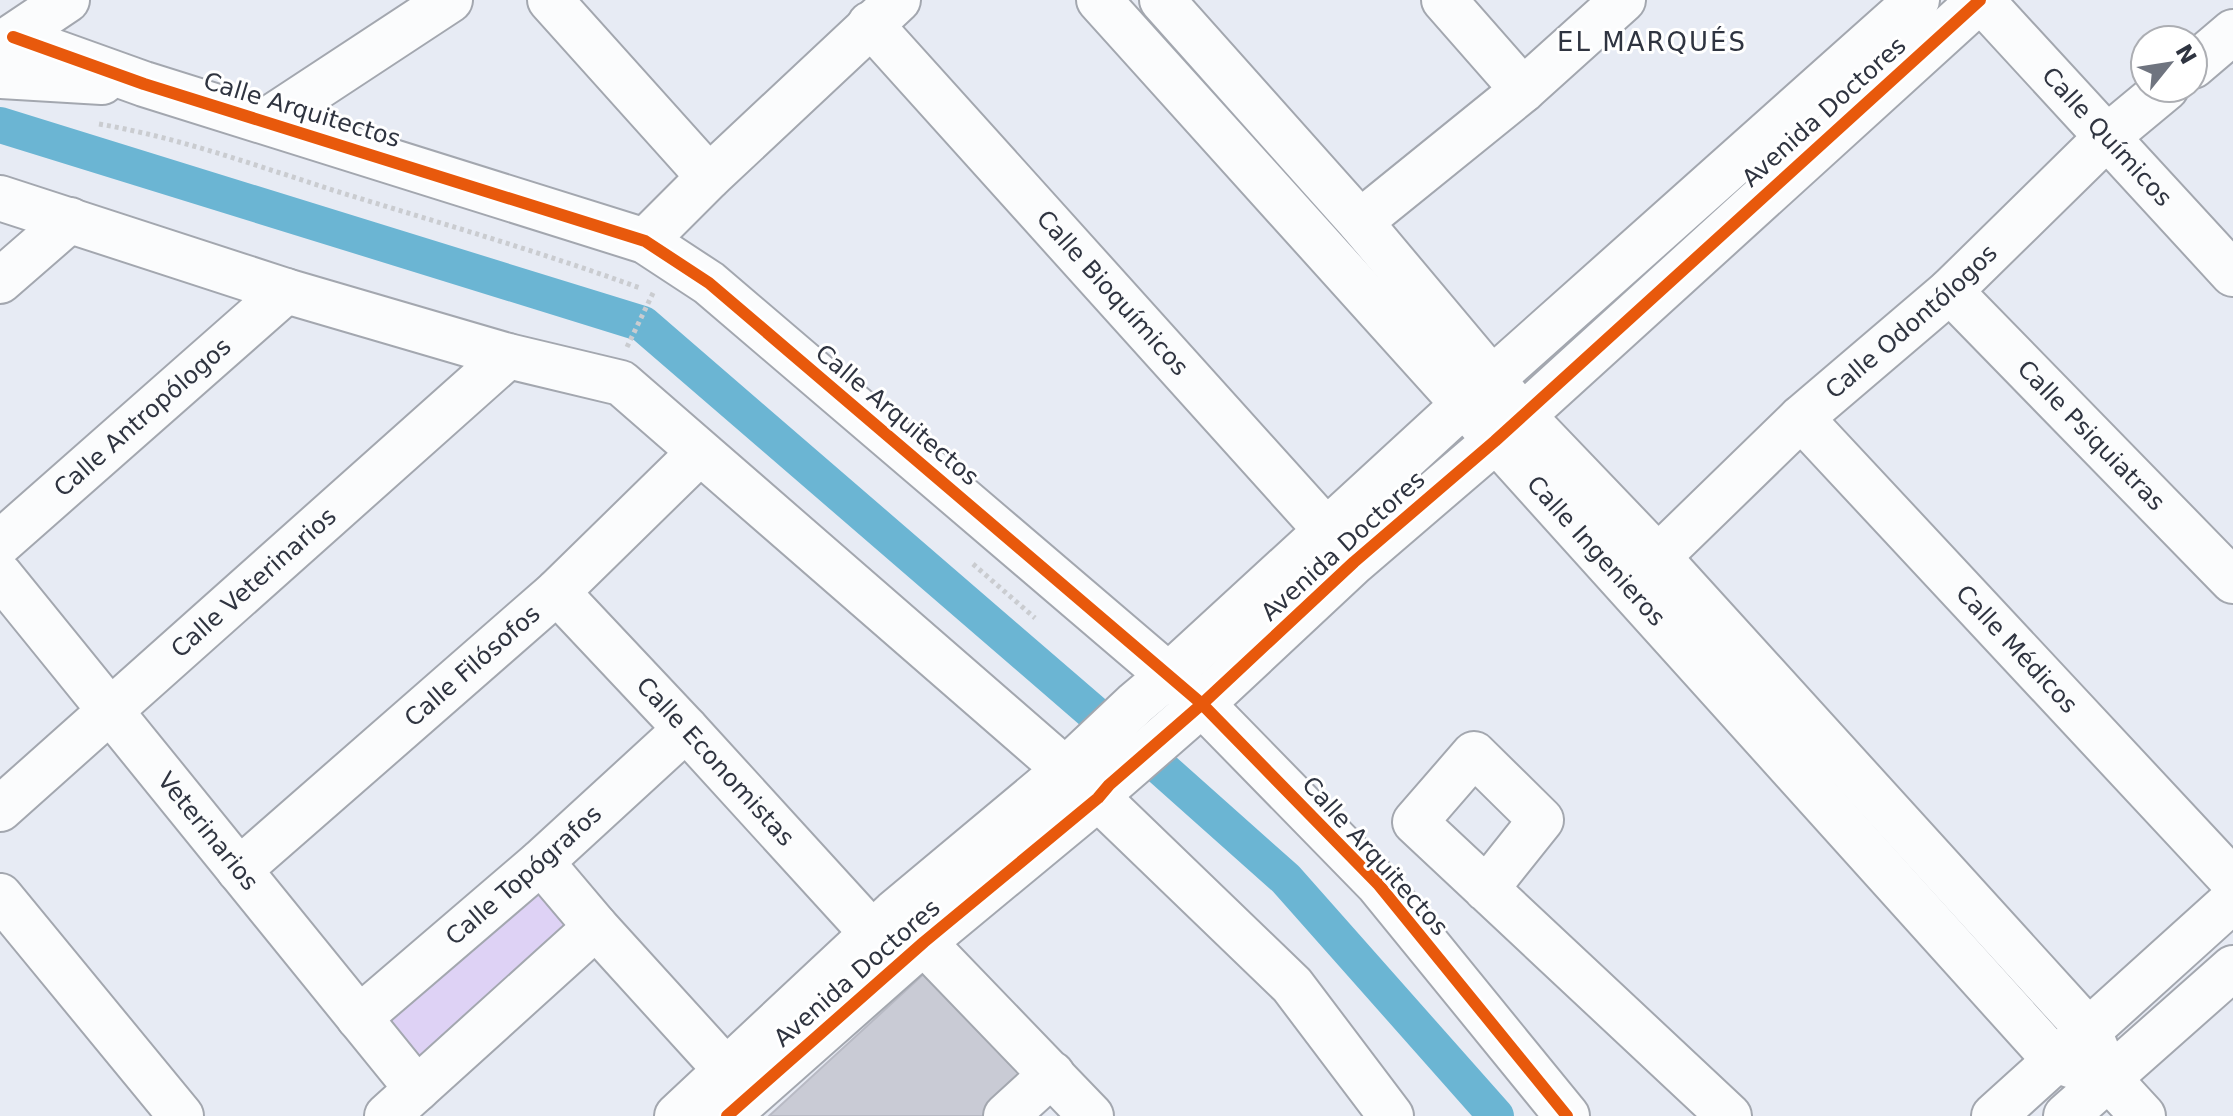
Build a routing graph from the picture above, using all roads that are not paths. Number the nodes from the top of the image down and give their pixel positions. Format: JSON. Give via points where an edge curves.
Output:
{"nodes":[{"id":1,"x":67,"y":0,"type":"edge"},
{"id":2,"x":450,"y":0,"type":"edge"},
{"id":3,"x":550,"y":0,"type":"edge"},
{"id":4,"x":1099,"y":0,"type":"edge"},
{"id":5,"x":1162,"y":0,"type":"edge"},
{"id":6,"x":1444,"y":0,"type":"edge"},
{"id":7,"x":1623,"y":0,"type":"edge"},
{"id":8,"x":1917,"y":0,"type":"edge"},
{"id":9,"x":1980,"y":0,"type":"edge"},
{"id":10,"x":884,"y":12,"type":"edge"},
{"id":11,"x":2233,"y":32,"type":"edge"},
{"id":12,"x":2209,"y":52,"type":"edge"},
{"id":13,"x":4,"y":53,"type":"edge"},
{"id":14,"x":1523,"y":90,"type":"junction"},
{"id":15,"x":2147,"y":104,"type":"edge"},
{"id":16,"x":266,"y":121,"type":"junction"},
{"id":17,"x":2107,"y":137,"type":"junction"},
{"id":18,"x":709,"y":177,"type":"junction"},
{"id":19,"x":0,"y":198,"type":"edge"},
{"id":20,"x":70,"y":220,"type":"junction"},
{"id":21,"x":1360,"y":222,"type":"junction"},
{"id":22,"x":645,"y":241,"type":"junction"},
{"id":23,"x":2233,"y":274,"type":"edge"},
{"id":24,"x":0,"y":281,"type":"edge"},
{"id":25,"x":286,"y":291,"type":"junction"},
{"id":26,"x":1950,"y":291,"type":"junction"},
{"id":27,"x":508,"y":356,"type":"junction"},
{"id":28,"x":1478,"y":392,"type":"junction"},
{"id":29,"x":1801,"y":418,"type":"junction"},
{"id":30,"x":1508,"y":428,"type":"junction"},
{"id":31,"x":699,"y":453,"type":"junction"},
{"id":32,"x":1326,"y":529,"type":"junction"},
{"id":33,"x":0,"y":543,"type":"edge"},
{"id":34,"x":1658,"y":557,"type":"junction"},
{"id":35,"x":1354,"y":562,"type":"junction"},
{"id":36,"x":0,"y":575,"type":"edge"},
{"id":37,"x":2233,"y":581,"type":"edge"},
{"id":38,"x":557,"y":592,"type":"junction"},
{"id":39,"x":1168,"y":676,"type":"junction"},
{"id":40,"x":1196,"y":710,"type":"junction"},
{"id":41,"x":111,"y":712,"type":"junction"},
{"id":42,"x":686,"y":729,"type":"junction"},
{"id":43,"x":1078,"y":758,"type":"junction"},
{"id":44,"x":1104,"y":792,"type":"junction"},
{"id":45,"x":0,"y":809,"type":"edge"},
{"id":46,"x":541,"y":862,"type":"junction"},
{"id":47,"x":239,"y":870,"type":"junction"},
{"id":48,"x":2233,"y":881,"type":"edge"},
{"id":49,"x":1486,"y":889,"type":"dead end"},
{"id":50,"x":0,"y":896,"type":"edge"},
{"id":51,"x":2233,"y":900,"type":"edge"},
{"id":52,"x":596,"y":927,"type":"junction"},
{"id":53,"x":897,"y":930,"type":"junction"},
{"id":54,"x":2233,"y":968,"type":"edge"},
{"id":55,"x":359,"y":1018,"type":"junction"},
{"id":56,"x":2089,"y":1031,"type":"junction"},
{"id":57,"x":2055,"y":1060,"type":"junction"},
{"id":58,"x":727,"y":1071,"type":"junction"},
{"id":59,"x":1052,"y":1074,"type":"junction"},
{"id":60,"x":2108,"y":1078,"type":"junction"},
{"id":61,"x":402,"y":1102,"type":"edge"},
{"id":62,"x":181,"y":1116,"type":"edge"},
{"id":63,"x":677,"y":1116,"type":"edge"},
{"id":64,"x":727,"y":1116,"type":"edge"},
{"id":65,"x":1006,"y":1116,"type":"edge"},
{"id":66,"x":1091,"y":1116,"type":"edge"},
{"id":67,"x":1391,"y":1116,"type":"edge"},
{"id":68,"x":1567,"y":1116,"type":"edge"},
{"id":69,"x":1729,"y":1116,"type":"edge"},
{"id":70,"x":1994,"y":1116,"type":"edge"},
{"id":71,"x":2066,"y":1116,"type":"edge"},
{"id":72,"x":2143,"y":1116,"type":"edge"}],
"edges":[{"from":1,"to":13,"type":"street"},
{"from":2,"to":16,"type":"street"},
{"from":3,"to":18,"type":"street"},
{"from":4,"to":28,"type":"street","name":"Calle Ingenieros"},
{"from":5,"to":21,"type":"street","name":"Calle Ingenieros"},
{"from":6,"to":14,"type":"street"},
{"from":7,"to":14,"type":"street"},
{"from":8,"to":28,"type":"street","name":"Avenida Doctores"},
{"from":9,"to":17,"type":"street","name":"Calle Químicos"},
{"from":9,"to":30,"type":"street","name":"Avenida Doctores"},
{"from":10,"to":18,"type":"street"},
{"from":10,"to":32,"type":"street","name":"Calle Bioquímicos"},
{"from":11,"to":12,"type":"street"},
{"from":13,"to":16,"type":"street","name":"Calle Arquitectos","via":[[144,84]]},
{"from":14,"to":21,"type":"street"},
{"from":15,"to":17,"type":"street","name":"Calle Odontólogos"},
{"from":16,"to":22,"type":"street","name":"Calle Arquitectos"},
{"from":17,"to":23,"type":"street","name":"Calle Químicos"},
{"from":17,"to":26,"type":"street","name":"Calle Odontólogos"},
{"from":18,"to":22,"type":"street"},
{"from":19,"to":20,"type":"street"},
{"from":20,"to":24,"type":"street"},
{"from":20,"to":25,"type":"street"},
{"from":21,"to":28,"type":"street","name":"Calle Ingenieros"},
{"from":22,"to":39,"type":"street","name":"Calle Arquitectos","via":[[709,283]]},
{"from":25,"to":27,"type":"street"},
{"from":25,"to":33,"type":"street","name":"Calle Antropólogos"},
{"from":26,"to":29,"type":"street","name":"Calle Odontólogos"},
{"from":26,"to":37,"type":"street","name":"Calle Psiquiatras"},
{"from":27,"to":31,"type":"street","via":[[621,383]]},
{"from":27,"to":41,"type":"street","name":"Calle Veterinarios"},
{"from":28,"to":30,"type":"street","name":"Calle Ingenieros"},
{"from":28,"to":32,"type":"street","name":"Avenida Doctores"},
{"from":29,"to":34,"type":"street","name":"Calle Odontólogos"},
{"from":29,"to":48,"type":"street","name":"Calle Médicos"},
{"from":30,"to":34,"type":"street","name":"Calle Ingenieros"},
{"from":30,"to":35,"type":"street","name":"Avenida Doctores"},
{"from":30,"to":57,"type":"street","name":"Calle Ingenieros"},
{"from":31,"to":38,"type":"street","name":"Calle Filósofos"},
{"from":31,"to":43,"type":"street"},
{"from":32,"to":35,"type":"street","name":"Calle Bioquímicos"},
{"from":32,"to":39,"type":"street","name":"Avenida Doctores"},
{"from":34,"to":56,"type":"street","name":"Calle Ingenieros"},
{"from":35,"to":40,"type":"street","name":"Avenida Doctores"},
{"from":36,"to":41,"type":"street","name":"Veterinarios"},
{"from":38,"to":42,"type":"street","name":"Calle Economistas"},
{"from":38,"to":47,"type":"street","name":"Calle Filósofos"},
{"from":39,"to":40,"type":"street","name":"Calle Arquitectos"},
{"from":39,"to":43,"type":"street","name":"Avenida Doctores"},
{"from":40,"to":44,"type":"street","name":"Avenida Doctores"},
{"from":40,"to":68,"type":"street","name":"Calle Arquitectos","via":[[1378,884]]},
{"from":41,"to":45,"type":"street","name":"Calle Veterinarios"},
{"from":41,"to":47,"type":"street","name":"Veterinarios"},
{"from":42,"to":46,"type":"street","name":"Calle Topógrafos"},
{"from":42,"to":53,"type":"street","name":"Calle Economistas"},
{"from":43,"to":44,"type":"street"},
{"from":43,"to":53,"type":"street","name":"Avenida Doctores"},
{"from":44,"to":53,"type":"street","name":"Avenida Doctores"},
{"from":44,"to":67,"type":"street","via":[[1292,985]]},
{"from":46,"to":52,"type":"street"},
{"from":46,"to":55,"type":"street","name":"Calle Topógrafos"},
{"from":47,"to":55,"type":"street","name":"Veterinarios"},
{"from":49,"to":69,"type":"street"},
{"from":50,"to":62,"type":"street"},
{"from":51,"to":56,"type":"street"},
{"from":52,"to":58,"type":"street"},
{"from":52,"to":61,"type":"street"},
{"from":53,"to":58,"type":"street","name":"Avenida Doctores"},
{"from":53,"to":59,"type":"street","name":"Calle Economistas"},
{"from":53,"to":64,"type":"street","name":"Avenida Doctores"},
{"from":54,"to":60,"type":"street"},
{"from":55,"to":61,"type":"street","name":"Veterinarios"},
{"from":56,"to":57,"type":"street"},
{"from":56,"to":60,"type":"street"},
{"from":57,"to":60,"type":"street","name":"Calle Ingenieros"},
{"from":57,"to":70,"type":"street"},
{"from":58,"to":63,"type":"street","name":"Avenida Doctores"},
{"from":59,"to":65,"type":"street"},
{"from":59,"to":66,"type":"street","name":"Calle Economistas"},
{"from":60,"to":71,"type":"street"},
{"from":60,"to":72,"type":"street"}]}
